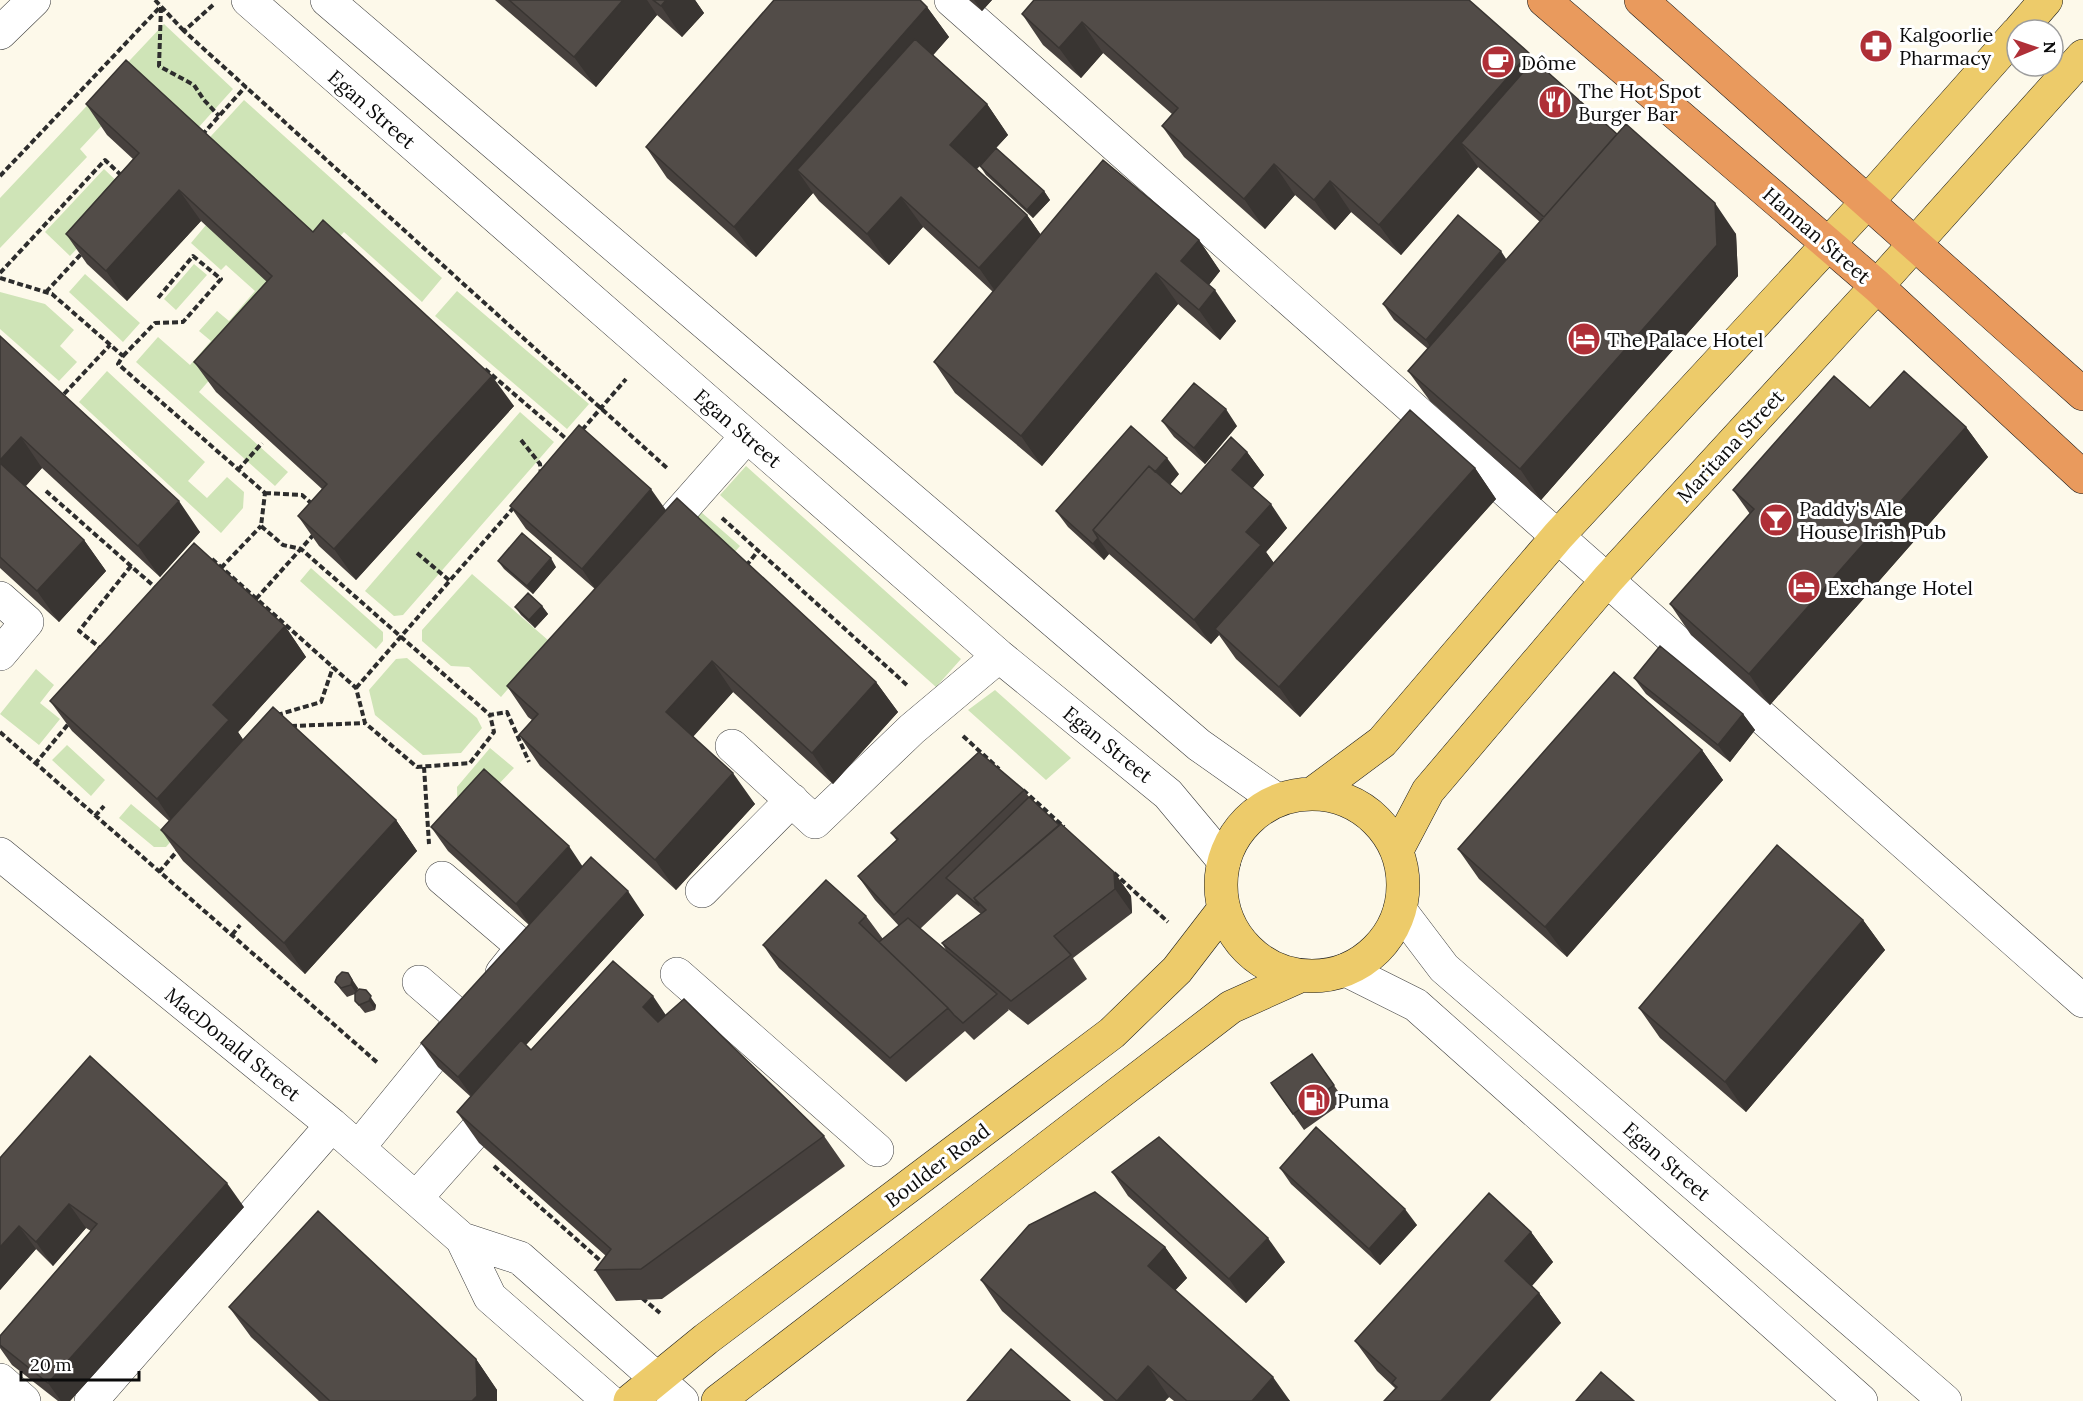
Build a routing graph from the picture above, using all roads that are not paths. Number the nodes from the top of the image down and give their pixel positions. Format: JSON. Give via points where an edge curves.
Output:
{"nodes":[{"id":1,"x":33,"y":0,"type":"edge"},
{"id":2,"x":248,"y":0,"type":"edge"},
{"id":3,"x":327,"y":0,"type":"edge"},
{"id":4,"x":951,"y":0,"type":"edge"},
{"id":5,"x":1544,"y":0,"type":"edge"},
{"id":6,"x":1641,"y":0,"type":"edge"},
{"id":7,"x":2046,"y":0,"type":"edge"},
{"id":8,"x":2030,"y":18,"type":"edge"},
{"id":9,"x":0,"y":33,"type":"edge"},
{"id":10,"x":2005,"y":47,"type":"edge"},
{"id":11,"x":2083,"y":56,"type":"edge"},
{"id":12,"x":1869,"y":200,"type":"junction"},
{"id":13,"x":1916,"y":243,"type":"junction"},
{"id":14,"x":1828,"y":244,"type":"junction"},
{"id":15,"x":1877,"y":286,"type":"junction"},
{"id":16,"x":2083,"y":394,"type":"edge"},
{"id":17,"x":747,"y":436,"type":"junction"},
{"id":18,"x":2083,"y":477,"type":"edge"},
{"id":19,"x":1558,"y":536,"type":"junction"},
{"id":20,"x":632,"y":565,"type":"edge"},
{"id":21,"x":1608,"y":579,"type":"junction"},
{"id":22,"x":0,"y":598,"type":"edge"},
{"id":23,"x":0,"y":654,"type":"edge"},
{"id":24,"x":999,"y":656,"type":"junction"},
{"id":25,"x":732,"y":746,"type":"dead end"},
{"id":26,"x":1312,"y":794,"type":"junction"},
{"id":27,"x":1277,"y":800,"type":"junction"},
{"id":28,"x":792,"y":801,"type":"junction"},
{"id":29,"x":1396,"y":850,"type":"junction"},
{"id":30,"x":0,"y":854,"type":"edge"},
{"id":31,"x":1224,"y":861,"type":"junction"},
{"id":32,"x":442,"y":878,"type":"dead end"},
{"id":33,"x":702,"y":891,"type":"dead end"},
{"id":34,"x":1224,"y":909,"type":"junction"},
{"id":35,"x":1400,"y":910,"type":"junction"},
{"id":36,"x":1347,"y":970,"type":"junction"},
{"id":37,"x":677,"y":974,"type":"dead end"},
{"id":38,"x":1300,"y":976,"type":"junction"},
{"id":39,"x":419,"y":982,"type":"dead end"},
{"id":40,"x":2083,"y":1001,"type":"edge"},
{"id":41,"x":463,"y":1020,"type":"junction"},
{"id":42,"x":516,"y":1085,"type":"edge"},
{"id":43,"x":332,"y":1125,"type":"junction"},
{"id":44,"x":358,"y":1148,"type":"junction"},
{"id":45,"x":877,"y":1150,"type":"dead end"},
{"id":46,"x":416,"y":1198,"type":"junction"},
{"id":47,"x":462,"y":1239,"type":"junction"},
{"id":48,"x":657,"y":1378,"type":"junction"},
{"id":49,"x":0,"y":1380,"type":"edge"},
{"id":50,"x":24,"y":1401,"type":"edge"},
{"id":51,"x":91,"y":1401,"type":"edge"},
{"id":52,"x":609,"y":1401,"type":"edge"},
{"id":53,"x":630,"y":1401,"type":"edge"},
{"id":54,"x":682,"y":1401,"type":"edge"},
{"id":55,"x":718,"y":1401,"type":"edge"},
{"id":56,"x":1861,"y":1401,"type":"edge"},
{"id":57,"x":1946,"y":1401,"type":"edge"}],
"edges":[{"from":1,"to":9,"type":"street"},
{"from":2,"to":17,"type":"street","name":"Egan Street"},
{"from":3,"to":27,"type":"street","via":[[1199,745]]},
{"from":4,"to":19,"type":"street"},
{"from":5,"to":14,"type":"highway","name":"Hannan Street"},
{"from":6,"to":12,"type":"highway"},
{"from":7,"to":8,"type":"main road"},
{"from":10,"to":12,"type":"main road"},
{"from":11,"to":13,"type":"main road","name":"Maritana Street"},
{"from":12,"to":13,"type":"highway"},
{"from":12,"to":14,"type":"main road"},
{"from":13,"to":15,"type":"main road","name":"Maritana Street"},
{"from":13,"to":16,"type":"highway"},
{"from":14,"to":15,"type":"highway","name":"Hannan Street"},
{"from":14,"to":19,"type":"main road"},
{"from":15,"to":18,"type":"highway","name":"Hannan Street"},
{"from":15,"to":21,"type":"main road","name":"Maritana Street"},
{"from":17,"to":20,"type":"street"},
{"from":17,"to":24,"type":"street","name":"Egan Street"},
{"from":19,"to":21,"type":"street"},
{"from":19,"to":26,"type":"main road","via":[[1382,742]]},
{"from":21,"to":29,"type":"main road","name":"Maritana Street","via":[[1428,791]]},
{"from":21,"to":40,"type":"street"},
{"from":22,"to":23,"type":"street","via":[[27,622]]},
{"from":24,"to":28,"type":"street","via":[[934,710],[815,822]]},
{"from":24,"to":31,"type":"street","name":"Egan Street","via":[[1168,794]]},
{"from":25,"to":28,"type":"street"},
{"from":26,"to":27,"type":"main road"},
{"from":26,"to":29,"type":"main road","via":[[1336,797],[1369,814],[1385,829]]},
{"from":27,"to":31,"type":"main road","via":[[1247,820]]},
{"from":28,"to":33,"type":"street"},
{"from":29,"to":35,"type":"main road","via":[[1402,874]]},
{"from":30,"to":43,"type":"street","name":"MacDonald Street"},
{"from":31,"to":34,"type":"main road"},
{"from":32,"to":41,"type":"street","via":[[523,947]]},
{"from":34,"to":38,"type":"main road","via":[[1239,941],[1254,956],[1277,970]]},
{"from":34,"to":48,"type":"main road","name":"Boulder Road","via":[[1177,970],[1112,1033]]},
{"from":35,"to":36,"type":"main road","via":[[1377,950]]},
{"from":35,"to":57,"type":"street","name":"Egan Street","via":[[1444,968]]},
{"from":36,"to":38,"type":"main road"},
{"from":36,"to":56,"type":"street","via":[[1416,1005]]},
{"from":37,"to":45,"type":"street"},
{"from":38,"to":55,"type":"main road","via":[[1231,1007]]},
{"from":39,"to":41,"type":"street"},
{"from":41,"to":44,"type":"street"},
{"from":42,"to":46,"type":"street"},
{"from":43,"to":44,"type":"street","name":"MacDonald Street"},
{"from":43,"to":51,"type":"street"},
{"from":44,"to":46,"type":"street","name":"MacDonald Street"},
{"from":46,"to":47,"type":"street","name":"MacDonald Street"},
{"from":47,"to":48,"type":"street","name":"MacDonald Street","via":[[520,1258]]},
{"from":47,"to":52,"type":"street","name":"MacDonald Street","via":[[490,1297]]},
{"from":48,"to":53,"type":"main road","name":"Boulder Road"},
{"from":48,"to":54,"type":"street","name":"MacDonald Street"},
{"from":49,"to":50,"type":"street"}]}
